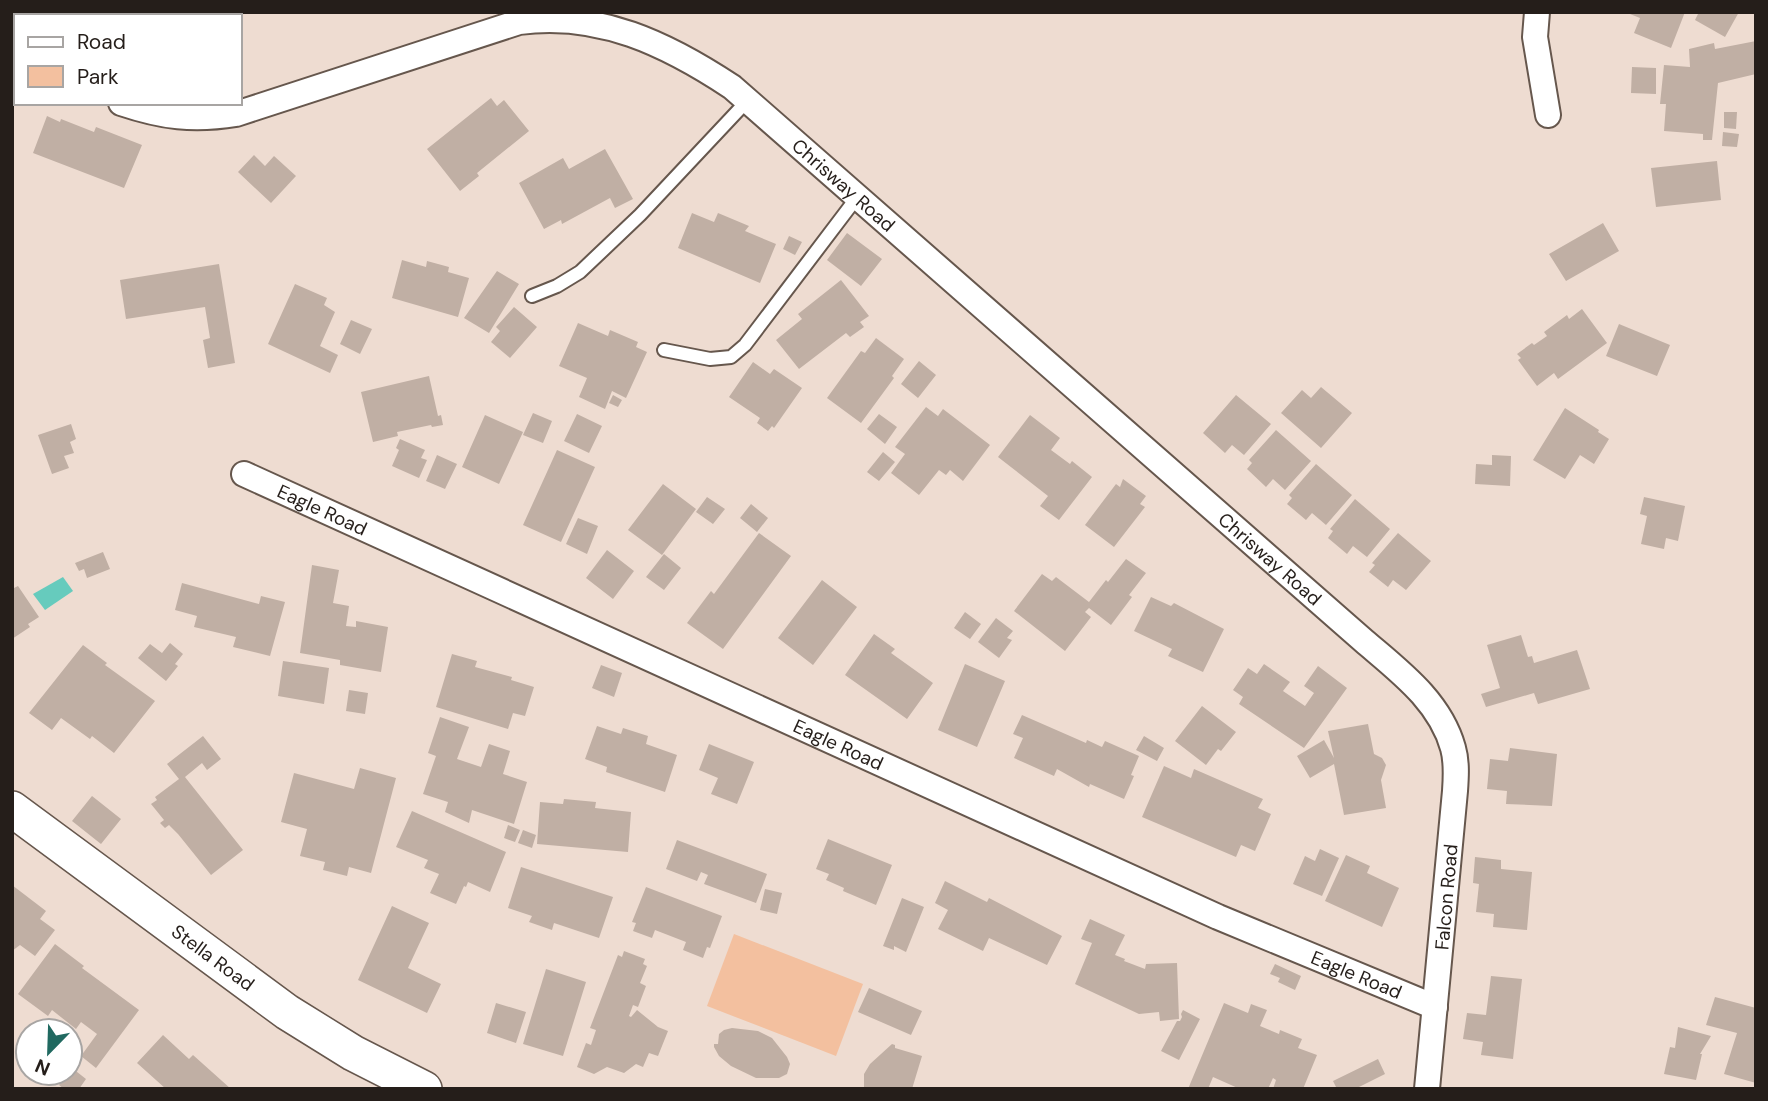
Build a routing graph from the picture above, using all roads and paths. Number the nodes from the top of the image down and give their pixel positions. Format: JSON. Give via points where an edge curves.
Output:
{"nodes":[{"id":1,"x":1537,"y":12,"type":"edge"},
{"id":2,"x":748,"y":100,"type":"junction"},
{"id":3,"x":128,"y":105,"type":"edge"},
{"id":4,"x":1548,"y":116,"type":"dead end"},
{"id":5,"x":859,"y":196,"type":"junction"},
{"id":6,"x":532,"y":296,"type":"dead end"},
{"id":7,"x":664,"y":350,"type":"dead end"},
{"id":8,"x":244,"y":474,"type":"dead end"},
{"id":9,"x":1435,"y":710,"type":"joint"},
{"id":10,"x":12,"y":809,"type":"edge"},
{"id":11,"x":1435,"y":1007,"type":"junction"},
{"id":12,"x":424,"y":1089,"type":"edge"},
{"id":13,"x":1427,"y":1089,"type":"edge"}],
"edges":[{"from":1,"to":4,"type":"street","via":[[1535,37]]},
{"from":2,"to":3,"type":"street","name":"Chrisway Road","via":[[689,61],[631,34],[597,23],[543,19],[519,22],[236,114],[177,118]]},
{"from":2,"to":5,"type":"street","name":"Chrisway Road"},
{"from":2,"to":6,"type":"lane","via":[[580,272]]},
{"from":5,"to":7,"type":"lane","via":[[745,345],[730,357],[710,359]]},
{"from":5,"to":9,"type":"street","name":"Chrisway Road","via":[[1364,640]]},
{"from":8,"to":11,"type":"street","name":"Eagle Road","via":[[1218,917]]},
{"from":9,"to":11,"type":"street","name":"Falcon Road","via":[[1453,748],[1456,768]]},
{"from":10,"to":12,"type":"main road","name":"Stella Road","via":[[287,1013]]},
{"from":11,"to":13,"type":"street","name":"Falcon Road"}]}
